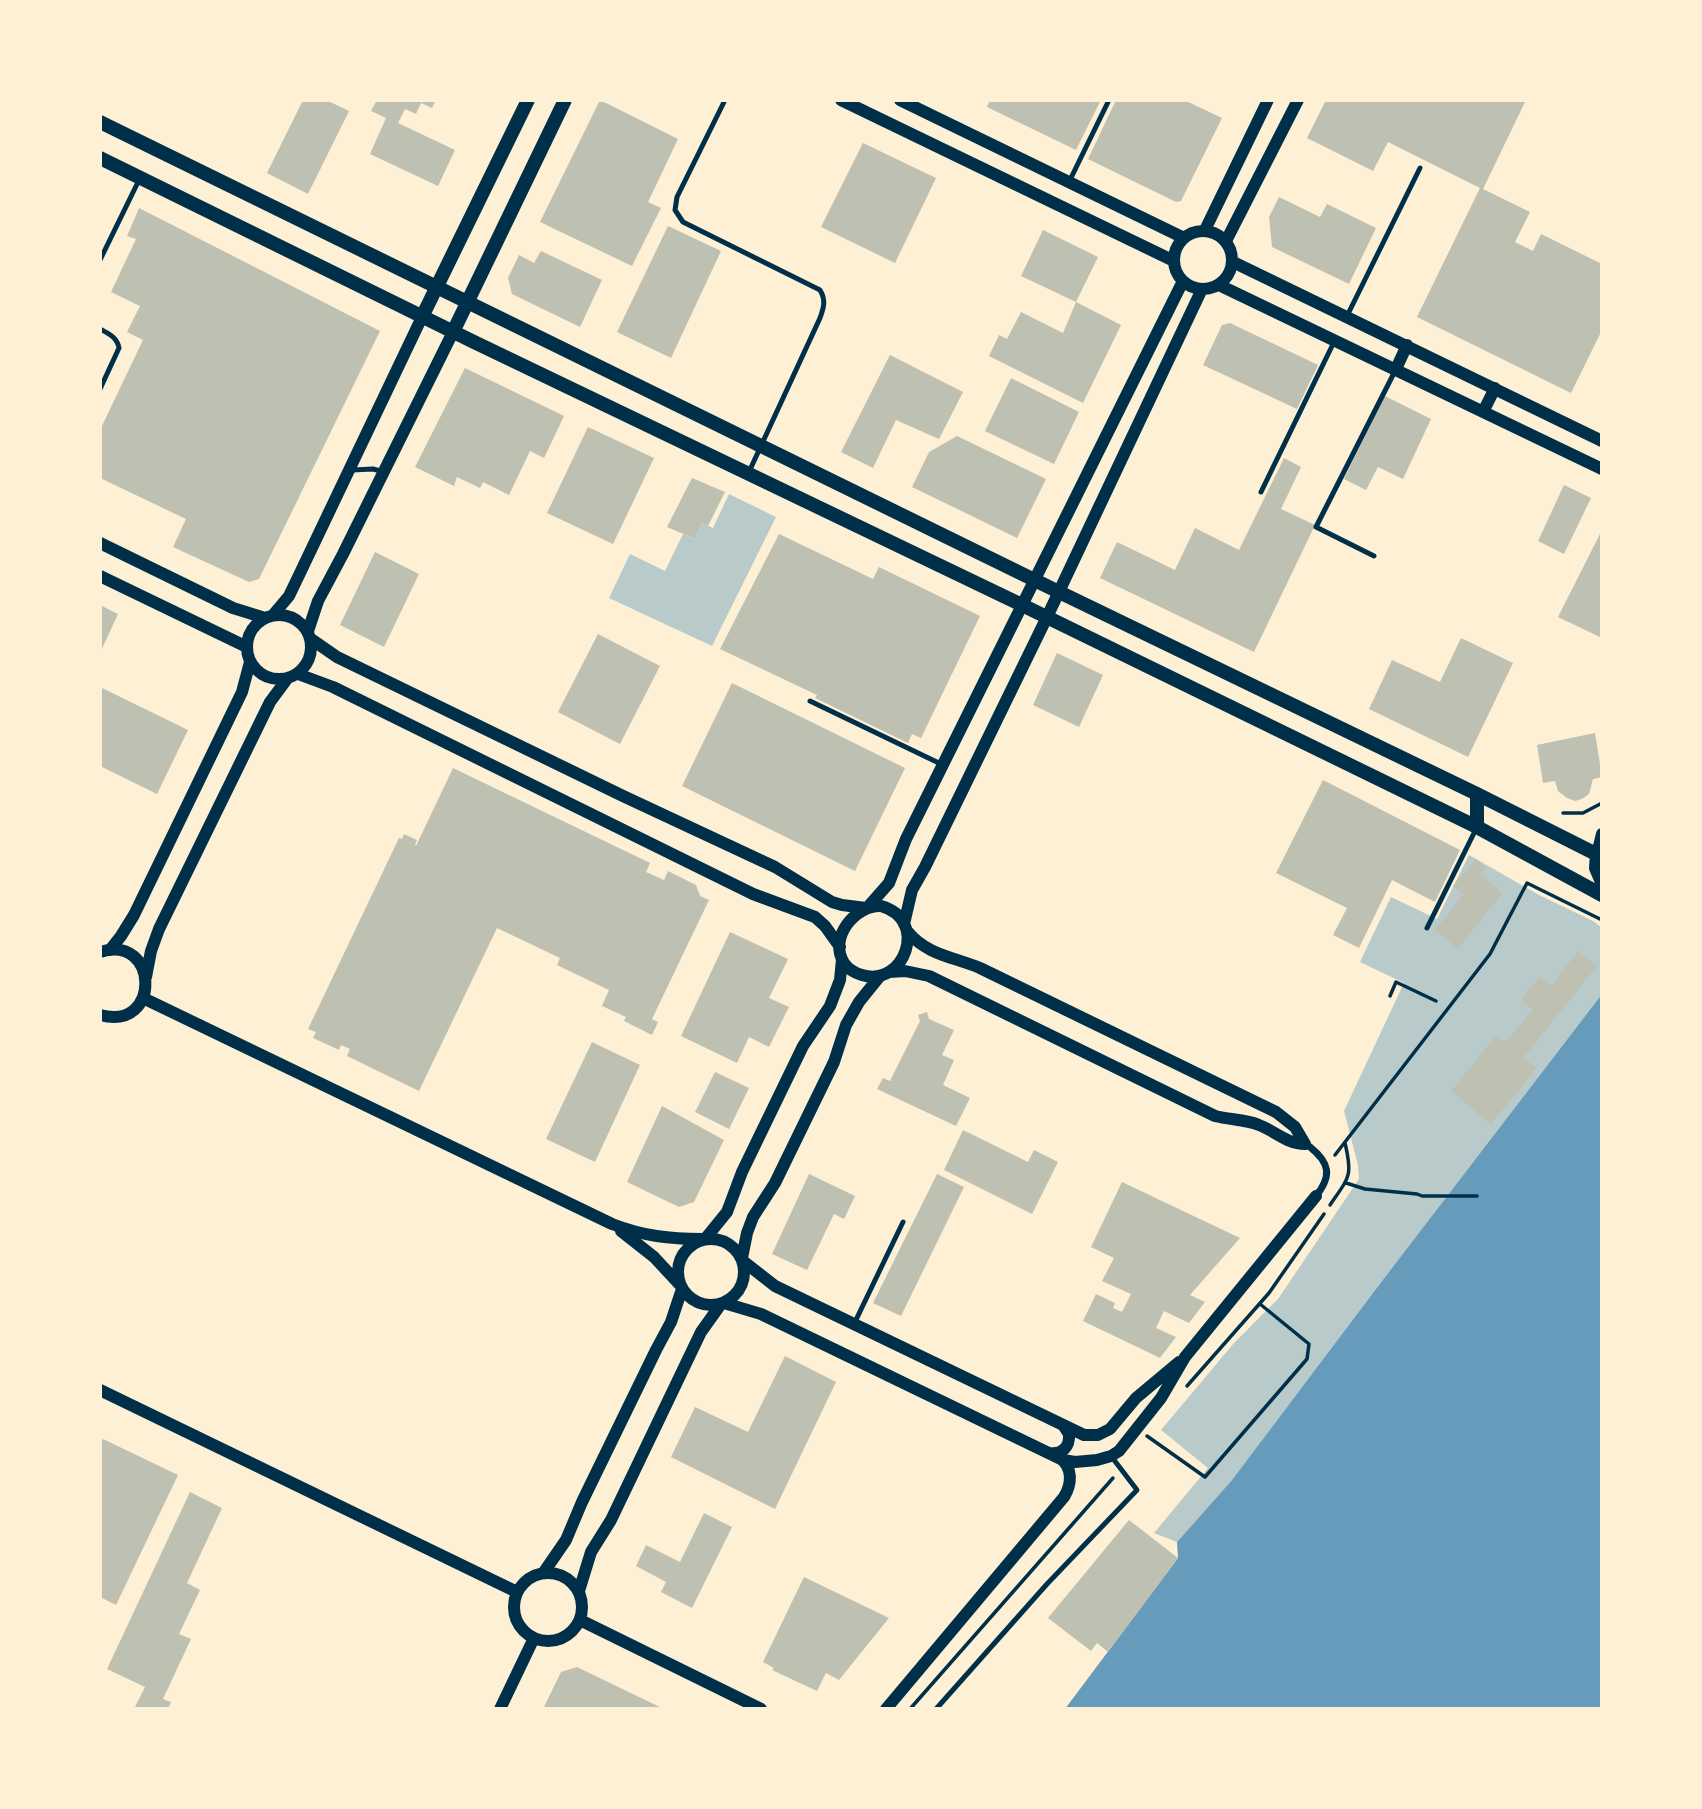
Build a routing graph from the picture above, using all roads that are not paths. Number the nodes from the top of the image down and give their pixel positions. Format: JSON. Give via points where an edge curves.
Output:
{"nodes":[{"id":1,"x":528,"y":100,"type":"edge"},
{"id":2,"x":565,"y":100,"type":"edge"},
{"id":3,"x":725,"y":100,"type":"edge"},
{"id":4,"x":841,"y":100,"type":"edge"},
{"id":5,"x":900,"y":100,"type":"edge"},
{"id":6,"x":1109,"y":100,"type":"edge"},
{"id":7,"x":1269,"y":100,"type":"edge"},
{"id":8,"x":1298,"y":100,"type":"edge"},
{"id":9,"x":100,"y":122,"type":"edge"},
{"id":10,"x":100,"y":158,"type":"edge"},
{"id":11,"x":1420,"y":168,"type":"dead end"},
{"id":12,"x":140,"y":178,"type":"junction"},
{"id":13,"x":1069,"y":182,"type":"junction"},
{"id":14,"x":1205,"y":230,"type":"junction"},
{"id":15,"x":1184,"y":237,"type":"junction"},
{"id":16,"x":1226,"y":241,"type":"junction"},
{"id":17,"x":100,"y":260,"type":"edge"},
{"id":18,"x":1174,"y":261,"type":"junction"},
{"id":19,"x":1233,"y":262,"type":"junction"},
{"id":20,"x":1183,"y":281,"type":"junction"},
{"id":21,"x":1219,"y":285,"type":"junction"},
{"id":22,"x":437,"y":287,"type":"junction"},
{"id":23,"x":1202,"y":289,"type":"junction"},
{"id":24,"x":467,"y":302,"type":"junction"},
{"id":25,"x":1347,"y":316,"type":"junction"},
{"id":26,"x":422,"y":317,"type":"junction"},
{"id":27,"x":100,"y":329,"type":"edge"},
{"id":28,"x":453,"y":332,"type":"junction"},
{"id":29,"x":1335,"y":340,"type":"junction"},
{"id":30,"x":1407,"y":345,"type":"junction"},
{"id":31,"x":1396,"y":369,"type":"junction"},
{"id":32,"x":1495,"y":388,"type":"junction"},
{"id":33,"x":100,"y":389,"type":"edge"},
{"id":34,"x":1483,"y":412,"type":"junction"},
{"id":35,"x":1602,"y":441,"type":"edge"},
{"id":36,"x":761,"y":446,"type":"junction"},
{"id":37,"x":1600,"y":464,"type":"edge"},
{"id":38,"x":349,"y":471,"type":"junction"},
{"id":39,"x":384,"y":472,"type":"junction"},
{"id":40,"x":748,"y":474,"type":"junction"},
{"id":41,"x":1261,"y":492,"type":"dead end"},
{"id":42,"x":100,"y":543,"type":"edge"},
{"id":43,"x":1374,"y":556,"type":"dead end"},
{"id":44,"x":100,"y":576,"type":"edge"},
{"id":45,"x":1035,"y":580,"type":"junction"},
{"id":46,"x":1059,"y":592,"type":"junction"},
{"id":47,"x":1022,"y":605,"type":"junction"},
{"id":48,"x":269,"y":617,"type":"junction"},
{"id":49,"x":1046,"y":617,"type":"junction"},
{"id":50,"x":309,"y":635,"type":"junction"},
{"id":51,"x":247,"y":647,"type":"junction"},
{"id":52,"x":250,"y":662,"type":"junction"},
{"id":53,"x":292,"y":676,"type":"junction"},
{"id":54,"x":810,"y":701,"type":"dead end"},
{"id":55,"x":943,"y":765,"type":"junction"},
{"id":56,"x":1477,"y":794,"type":"junction"},
{"id":57,"x":1477,"y":827,"type":"junction"},
{"id":58,"x":1602,"y":834,"type":"edge"},
{"id":59,"x":1599,"y":856,"type":"edge"},
{"id":60,"x":1602,"y":882,"type":"edge"},
{"id":61,"x":1602,"y":895,"type":"edge"},
{"id":62,"x":866,"y":908,"type":"junction"},
{"id":63,"x":906,"y":928,"type":"junction"},
{"id":64,"x":1427,"y":928,"type":"dead end"},
{"id":65,"x":105,"y":951,"type":"edge"},
{"id":66,"x":841,"y":953,"type":"junction"},
{"id":67,"x":885,"y":974,"type":"junction"},
{"id":68,"x":146,"y":977,"type":"junction"},
{"id":69,"x":143,"y":998,"type":"junction"},
{"id":70,"x":100,"y":1016,"type":"edge"},
{"id":71,"x":1239,"y":1094,"type":"junction"},
{"id":72,"x":1229,"y":1118,"type":"junction"},
{"id":73,"x":1308,"y":1145,"type":"junction"},
{"id":74,"x":1316,"y":1196,"type":"joint"},
{"id":75,"x":903,"y":1222,"type":"dead end"},
{"id":76,"x":612,"y":1224,"type":"junction"},
{"id":77,"x":704,"y":1239,"type":"junction"},
{"id":78,"x":742,"y":1259,"type":"junction"},
{"id":79,"x":681,"y":1287,"type":"junction"},
{"id":80,"x":722,"y":1303,"type":"junction"},
{"id":81,"x":854,"y":1324,"type":"junction"},
{"id":82,"x":1185,"y":1357,"type":"junction"},
{"id":83,"x":100,"y":1390,"type":"edge"},
{"id":84,"x":1063,"y":1425,"type":"junction"},
{"id":85,"x":1054,"y":1456,"type":"junction"},
{"id":86,"x":1111,"y":1456,"type":"junction"},
{"id":87,"x":544,"y":1572,"type":"junction"},
{"id":88,"x":579,"y":1591,"type":"junction"},
{"id":89,"x":517,"y":1592,"type":"junction"},
{"id":90,"x":580,"y":1620,"type":"junction"},
{"id":91,"x":534,"y":1638,"type":"junction"},
{"id":92,"x":500,"y":1709,"type":"edge"},
{"id":93,"x":761,"y":1709,"type":"edge"},
{"id":94,"x":886,"y":1709,"type":"edge"},
{"id":95,"x":936,"y":1709,"type":"edge"}],
"edges":[{"from":1,"to":22,"type":"main road"},
{"from":2,"to":24,"type":"main road"},
{"from":3,"to":36,"type":"lane","via":[[677,197],[677,215],[820,289],[824,297],[820,318]]},
{"from":4,"to":18,"type":"street"},
{"from":5,"to":13,"type":"street"},
{"from":6,"to":13,"type":"lane"},
{"from":7,"to":14,"type":"street"},
{"from":8,"to":16,"type":"street"},
{"from":9,"to":22,"type":"main road"},
{"from":10,"to":12,"type":"main road"},
{"from":11,"to":25,"type":"lane"},
{"from":12,"to":17,"type":"lane"},
{"from":12,"to":26,"type":"main road"},
{"from":13,"to":15,"type":"street"},
{"from":14,"to":15,"type":"street"},
{"from":14,"to":16,"type":"street"},
{"from":15,"to":18,"type":"street"},
{"from":16,"to":19,"type":"street"},
{"from":18,"to":20,"type":"street"},
{"from":19,"to":21,"type":"street"},
{"from":19,"to":25,"type":"street"},
{"from":20,"to":23,"type":"street"},
{"from":20,"to":45,"type":"street"},
{"from":21,"to":23,"type":"street"},
{"from":21,"to":29,"type":"street"},
{"from":22,"to":24,"type":"main road"},
{"from":22,"to":26,"type":"main road"},
{"from":23,"to":46,"type":"street"},
{"from":24,"to":28,"type":"main road"},
{"from":24,"to":36,"type":"main road"},
{"from":25,"to":29,"type":"street"},
{"from":25,"to":30,"type":"street"},
{"from":26,"to":28,"type":"main road"},
{"from":26,"to":38,"type":"street"},
{"from":27,"to":33,"type":"lane","via":[[118,341]]},
{"from":28,"to":39,"type":"street"},
{"from":28,"to":40,"type":"main road"},
{"from":29,"to":31,"type":"street"},
{"from":29,"to":41,"type":"lane"},
{"from":30,"to":31,"type":"street"},
{"from":30,"to":32,"type":"street"},
{"from":31,"to":34,"type":"street"},
{"from":31,"to":43,"type":"lane","via":[[1316,527]]},
{"from":32,"to":34,"type":"street"},
{"from":32,"to":35,"type":"street"},
{"from":34,"to":37,"type":"street"},
{"from":36,"to":40,"type":"lane"},
{"from":36,"to":45,"type":"main road"},
{"from":38,"to":39,"type":"lane"},
{"from":38,"to":48,"type":"street","via":[[289,596]]},
{"from":39,"to":50,"type":"street","via":[[318,601]]},
{"from":40,"to":47,"type":"main road"},
{"from":42,"to":48,"type":"street","via":[[233,608]]},
{"from":44,"to":51,"type":"street"},
{"from":45,"to":46,"type":"main road"},
{"from":45,"to":47,"type":"street"},
{"from":46,"to":49,"type":"street"},
{"from":46,"to":56,"type":"main road"},
{"from":47,"to":49,"type":"main road"},
{"from":47,"to":55,"type":"street"},
{"from":48,"to":50,"type":"street","via":[[293,618]]},
{"from":48,"to":51,"type":"street","via":[[252,630]]},
{"from":49,"to":57,"type":"main road"},
{"from":49,"to":63,"type":"street","via":[[913,887]]},
{"from":50,"to":53,"type":"street","via":[[310,659]]},
{"from":50,"to":62,"type":"street","via":[[337,657],[775,867],[830,901]]},
{"from":51,"to":52,"type":"street"},
{"from":52,"to":53,"type":"street","via":[[266,677]]},
{"from":52,"to":65,"type":"street","via":[[242,692],[140,902],[121,936]]},
{"from":53,"to":66,"type":"street","via":[[333,687],[753,894],[810,915],[825,926]]},
{"from":53,"to":68,"type":"street","via":[[270,702],[159,929]]},
{"from":54,"to":55,"type":"lane"},
{"from":55,"to":62,"type":"street","via":[[893,877]]},
{"from":56,"to":57,"type":"main road"},
{"from":56,"to":59,"type":"main road"},
{"from":57,"to":61,"type":"main road"},
{"from":57,"to":64,"type":"lane"},
{"from":58,"to":59,"type":"street"},
{"from":59,"to":60,"type":"main road","via":[[1596,868]]},
{"from":62,"to":63,"type":"street","via":[[890,909]]},
{"from":62,"to":66,"type":"street","via":[[842,934]]},
{"from":63,"to":67,"type":"street","via":[[903,958]]},
{"from":63,"to":71,"type":"street","via":[[932,952],[980,968]]},
{"from":65,"to":68,"type":"street","via":[[119,950],[137,959]]},
{"from":66,"to":67,"type":"street","via":[[846,966],[857,973]]},
{"from":66,"to":77,"type":"street","via":[[840,980],[830,1006],[803,1046],[727,1212]]},
{"from":67,"to":72,"type":"street","via":[[900,970],[929,976],[1216,1116]]},
{"from":67,"to":78,"type":"street","via":[[859,1002],[846,1025],[834,1062],[775,1183],[753,1217]]},
{"from":68,"to":69,"type":"street"},
{"from":69,"to":70,"type":"street","via":[[138,1007],[121,1017]]},
{"from":69,"to":76,"type":"street"},
{"from":71,"to":72,"type":"street","via":[[1240,1105]]},
{"from":71,"to":73,"type":"street","via":[[1286,1118]]},
{"from":72,"to":73,"type":"street"},
{"from":73,"to":74,"type":"street","via":[[1327,1167]]},
{"from":74,"to":82,"type":"street"},
{"from":75,"to":81,"type":"lane"},
{"from":76,"to":77,"type":"street","via":[[666,1239]]},
{"from":76,"to":79,"type":"street","via":[[654,1257]]},
{"from":77,"to":78,"type":"street","via":[[727,1242]]},
{"from":77,"to":79,"type":"street","via":[[681,1257]]},
{"from":78,"to":80,"type":"street","via":[[743,1282],[736,1294]]},
{"from":78,"to":81,"type":"street","via":[[770,1283]]},
{"from":79,"to":80,"type":"street","via":[[696,1302]]},
{"from":79,"to":87,"type":"street","via":[[671,1322],[566,1540]]},
{"from":80,"to":85,"type":"street","via":[[761,1314]]},
{"from":80,"to":88,"type":"street","via":[[696,1340],[611,1520],[591,1552]]},
{"from":81,"to":84,"type":"street"},
{"from":82,"to":84,"type":"street","via":[[1102,1433],[1084,1434]]},
{"from":82,"to":86,"type":"street","via":[[1161,1398]]},
{"from":83,"to":89,"type":"street"},
{"from":84,"to":85,"type":"street","via":[[1069,1434],[1068,1444]]},
{"from":85,"to":86,"type":"street","via":[[1075,1462]]},
{"from":85,"to":94,"type":"street","via":[[1066,1464],[1070,1475],[1065,1497]]},
{"from":86,"to":95,"type":"lane","via":[[1137,1490]]},
{"from":87,"to":88,"type":"street","via":[[565,1576]]},
{"from":87,"to":89,"type":"street","via":[[528,1578]]},
{"from":88,"to":90,"type":"street"},
{"from":89,"to":91,"type":"street","via":[[514,1613],[518,1624]]},
{"from":90,"to":91,"type":"street","via":[[556,1640]]},
{"from":90,"to":93,"type":"street"},
{"from":91,"to":92,"type":"street"}]}
